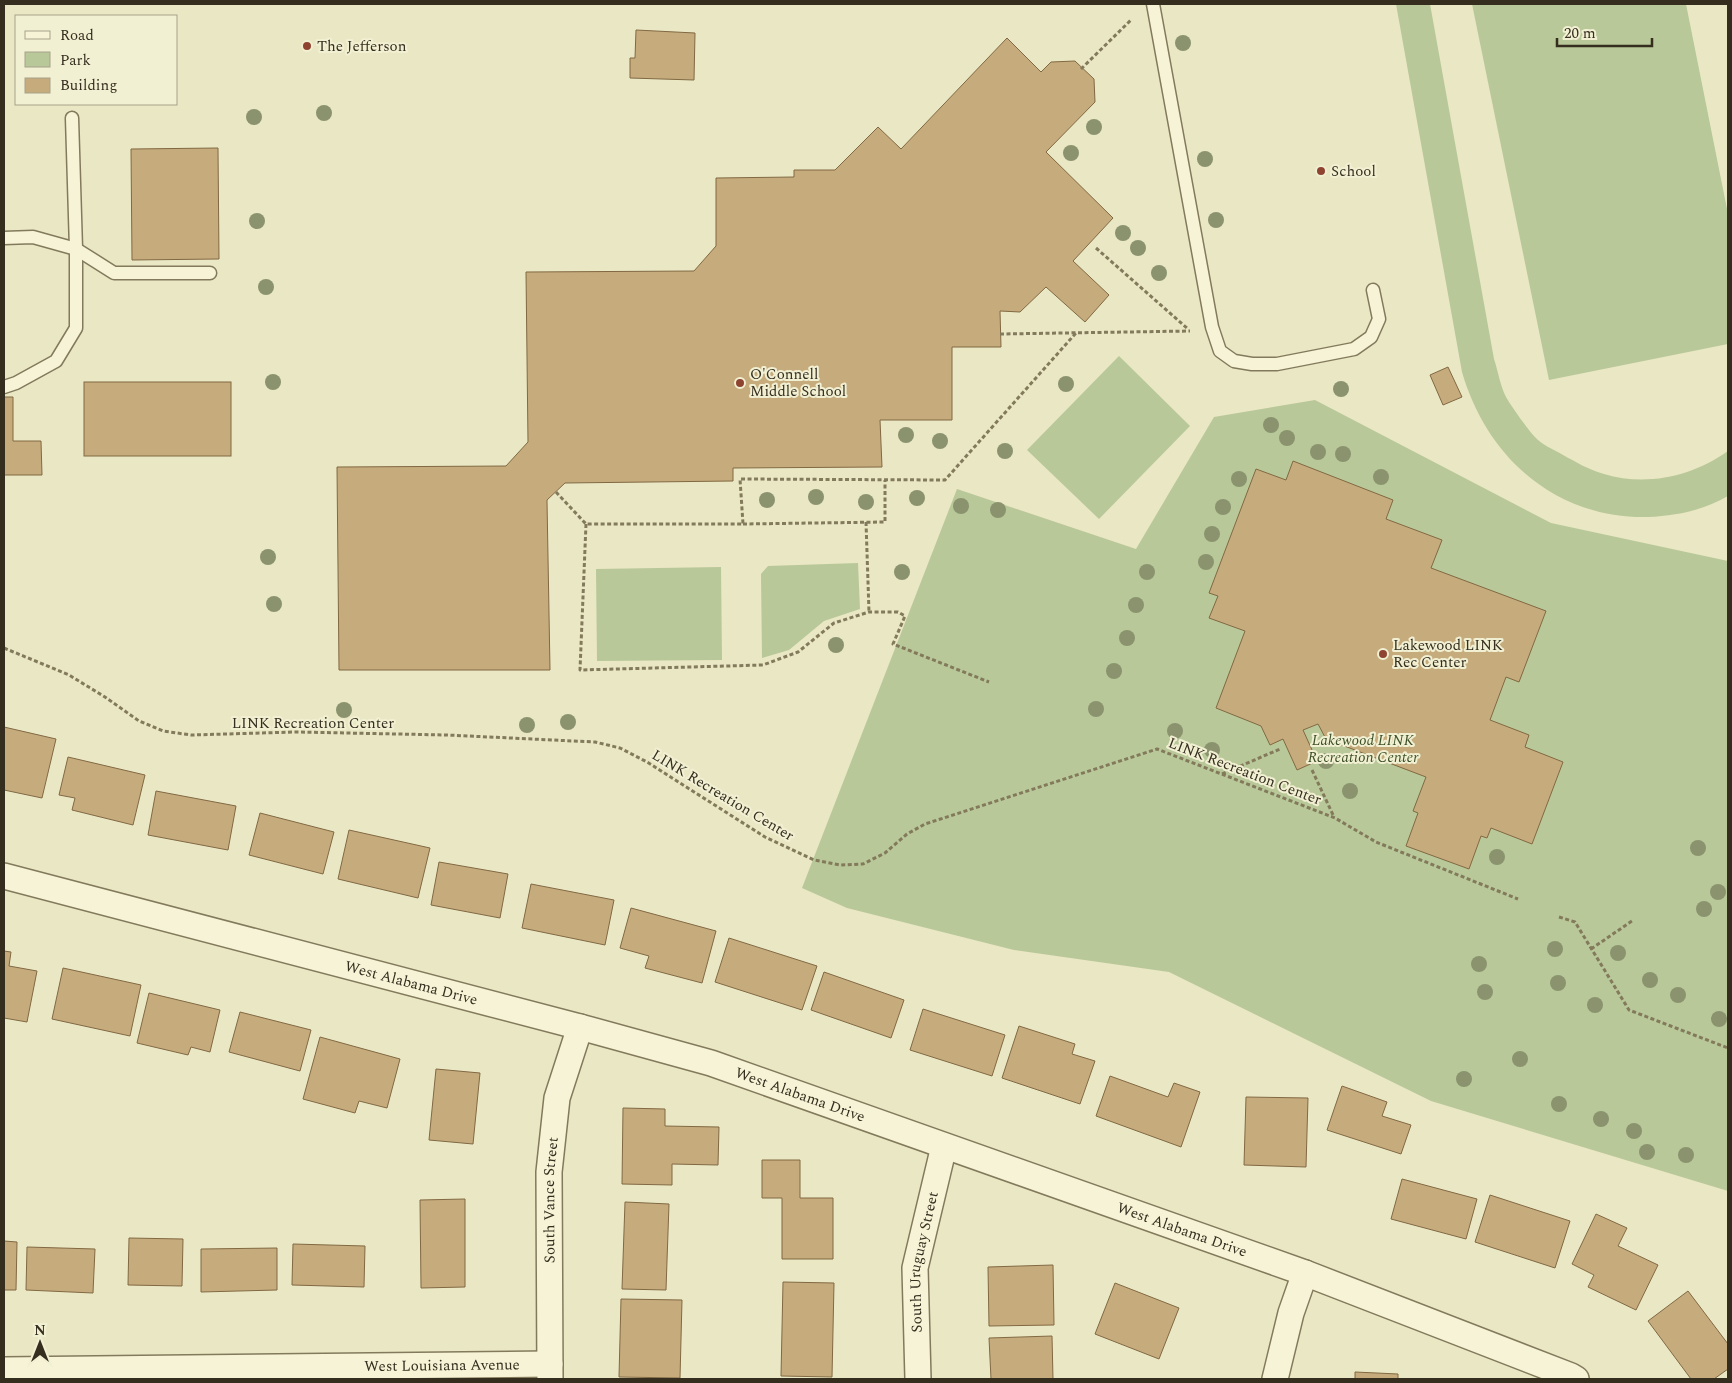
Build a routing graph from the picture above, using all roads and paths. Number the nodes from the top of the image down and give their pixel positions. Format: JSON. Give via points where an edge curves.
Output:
{"nodes":[{"id":1,"x":1153,"y":4,"type":"edge"},
{"id":2,"x":1132,"y":19,"type":"dead end"},
{"id":3,"x":1081,"y":69,"type":"dead end"},
{"id":4,"x":72,"y":118,"type":"dead end"},
{"id":5,"x":4,"y":238,"type":"edge"},
{"id":6,"x":1096,"y":248,"type":"dead end"},
{"id":7,"x":76,"y":249,"type":"junction"},
{"id":8,"x":210,"y":273,"type":"dead end"},
{"id":9,"x":1374,"y":290,"type":"dead end"},
{"id":10,"x":1076,"y":333,"type":"junction"},
{"id":11,"x":1000,"y":334,"type":"dead end"},
{"id":12,"x":4,"y":387,"type":"edge"},
{"id":13,"x":885,"y":480,"type":"junction"},
{"id":14,"x":556,"y":492,"type":"dead end"},
{"id":15,"x":866,"y":522,"type":"junction"},
{"id":16,"x":586,"y":524,"type":"junction"},
{"id":17,"x":743,"y":524,"type":"junction"},
{"id":18,"x":869,"y":612,"type":"junction"},
{"id":19,"x":4,"y":648,"type":"edge"},
{"id":20,"x":989,"y":682,"type":"dead end"},
{"id":21,"x":1280,"y":749,"type":"dead end"},
{"id":22,"x":1312,"y":770,"type":"dead end"},
{"id":23,"x":1221,"y":774,"type":"junction"},
{"id":24,"x":1334,"y":818,"type":"junction"},
{"id":25,"x":4,"y":876,"type":"edge"},
{"id":26,"x":1518,"y":899,"type":"dead end"},
{"id":27,"x":1560,"y":917,"type":"dead end"},
{"id":28,"x":1632,"y":921,"type":"dead end"},
{"id":29,"x":1591,"y":949,"type":"junction"},
{"id":30,"x":580,"y":1027,"type":"junction"},
{"id":31,"x":1728,"y":1048,"type":"edge"},
{"id":32,"x":944,"y":1146,"type":"junction"},
{"id":33,"x":1305,"y":1273,"type":"junction"},
{"id":34,"x":4,"y":1370,"type":"edge"},
{"id":35,"x":550,"y":1371,"type":"edge"},
{"id":36,"x":918,"y":1379,"type":"edge"},
{"id":37,"x":1275,"y":1379,"type":"edge"},
{"id":38,"x":1576,"y":1379,"type":"edge"}],
"edges":[{"from":1,"to":9,"type":"lane","via":[[1212,327],[1220,351],[1234,360],[1277,364],[1354,349],[1371,337],[1379,319]]},
{"from":2,"to":3,"type":"path"},
{"from":4,"to":7,"type":"lane"},
{"from":5,"to":7,"type":"lane","via":[[32,237]]},
{"from":6,"to":10,"type":"path","via":[[1190,331]]},
{"from":7,"to":8,"type":"lane","via":[[114,273]]},
{"from":7,"to":12,"type":"lane","via":[[76,328],[56,360]]},
{"from":10,"to":11,"type":"path"},
{"from":10,"to":13,"type":"path","via":[[945,480]]},
{"from":13,"to":15,"type":"path","via":[[885,522]]},
{"from":13,"to":17,"type":"path","via":[[740,479]]},
{"from":14,"to":16,"type":"path"},
{"from":15,"to":17,"type":"path"},
{"from":15,"to":18,"type":"path"},
{"from":16,"to":17,"type":"path"},
{"from":16,"to":18,"type":"path","via":[[580,670],[763,665],[798,652],[834,623]]},
{"from":18,"to":20,"type":"path","via":[[898,612],[905,616],[893,644]]},
{"from":19,"to":23,"type":"path","name":"LINK Recreation Center","via":[[69,675],[138,721],[163,731],[191,735],[305,732],[456,735],[595,742],[620,748],[765,837],[814,860],[840,865],[863,864],[925,824],[1158,749]]},
{"from":21,"to":23,"type":"path"},
{"from":22,"to":24,"type":"path"},
{"from":23,"to":24,"type":"path","name":"LINK Recreation Center"},
{"from":24,"to":26,"type":"path","name":"LINK Recreation Center","via":[[1376,842]]},
{"from":25,"to":30,"type":"street","name":"West Alabama Drive"},
{"from":27,"to":29,"type":"path","via":[[1574,922]]},
{"from":28,"to":29,"type":"path"},
{"from":29,"to":31,"type":"path","via":[[1628,1010]]},
{"from":30,"to":32,"type":"street","name":"West Alabama Drive","via":[[711,1063]]},
{"from":30,"to":35,"type":"street","name":"South Vance Street","via":[[557,1098],[549,1172]]},
{"from":32,"to":33,"type":"street","name":"West Alabama Drive"},
{"from":32,"to":36,"type":"street","name":"South Uruguay Street","via":[[915,1268]]},
{"from":33,"to":37,"type":"street","via":[[1291,1313]]},
{"from":33,"to":38,"type":"street","name":"West Alabama Drive"},
{"from":34,"to":35,"type":"street","name":"West Louisiana Avenue"}]}
